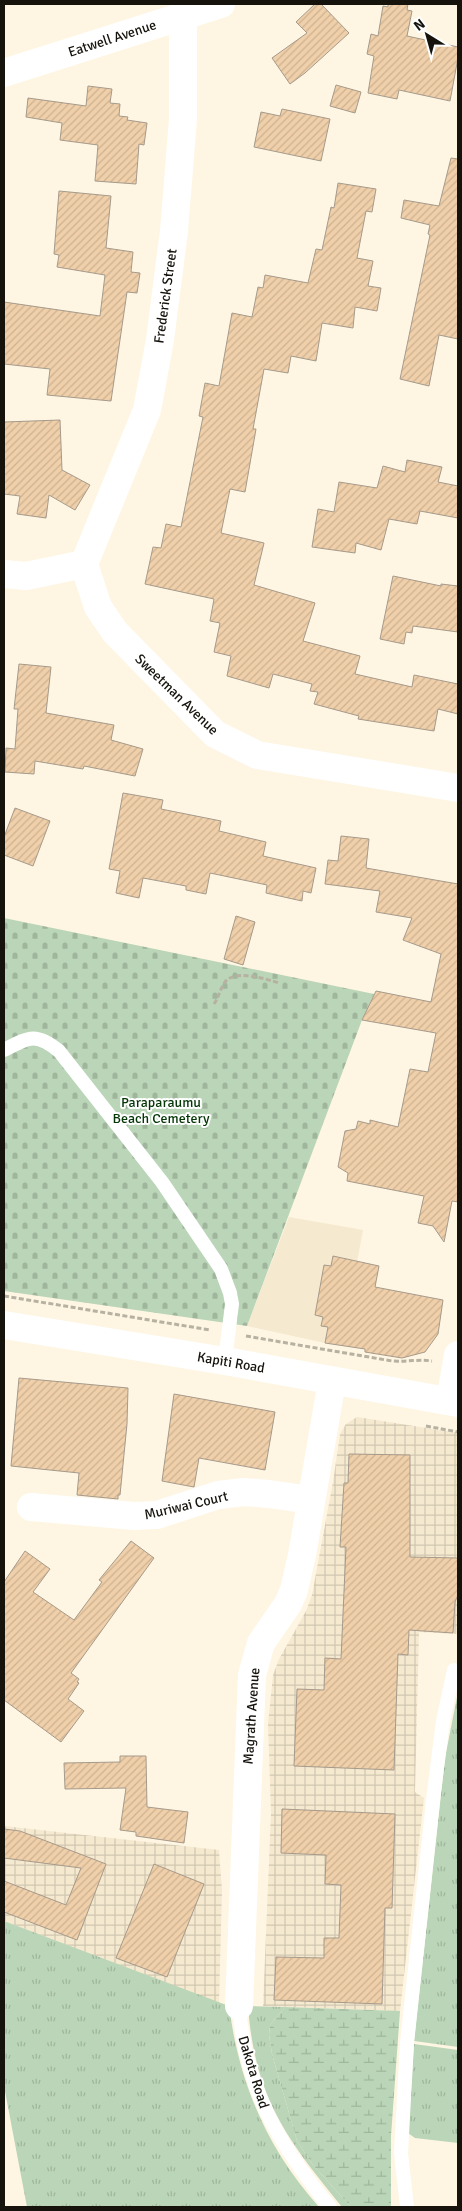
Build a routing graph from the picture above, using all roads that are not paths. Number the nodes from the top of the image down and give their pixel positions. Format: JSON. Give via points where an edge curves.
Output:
{"nodes":[{"id":1,"x":221,"y":4,"type":"edge"},
{"id":2,"x":182,"y":16,"type":"junction"},
{"id":3,"x":4,"y":72,"type":"edge"},
{"id":4,"x":84,"y":564,"type":"junction"},
{"id":5,"x":4,"y":574,"type":"edge"},
{"id":6,"x":458,"y":788,"type":"edge"},
{"id":7,"x":4,"y":1050,"type":"edge"},
{"id":8,"x":4,"y":1325,"type":"edge"},
{"id":9,"x":458,"y":1355,"type":"edge"},
{"id":10,"x":224,"y":1361,"type":"junction"},
{"id":11,"x":332,"y":1381,"type":"junction"},
{"id":12,"x":454,"y":1402,"type":"edge"},
{"id":13,"x":311,"y":1500,"type":"junction"},
{"id":14,"x":31,"y":1506,"type":"dead end"},
{"id":15,"x":454,"y":1670,"type":"dead end"},
{"id":16,"x":239,"y":2006,"type":"joint"},
{"id":17,"x":330,"y":2207,"type":"edge"},
{"id":18,"x":408,"y":2207,"type":"edge"}],
"edges":[{"from":1,"to":2,"type":"street","name":"Eatwell Avenue"},
{"from":2,"to":3,"type":"street","name":"Eatwell Avenue"},
{"from":2,"to":4,"type":"street","name":"Frederick Street","via":[[183,119],[174,231],[160,340],[147,410]]},
{"from":4,"to":5,"type":"street","via":[[26,576]]},
{"from":4,"to":6,"type":"street","name":"Sweetman Avenue","via":[[98,606],[116,632],[216,734],[257,755]]},
{"from":7,"to":10,"type":"lane","via":[[35,1038],[46,1041],[59,1051],[162,1182],[227,1282],[232,1304]]},
{"from":8,"to":10,"type":"street","name":"Kapiti Road"},
{"from":9,"to":12,"type":"street"},
{"from":10,"to":11,"type":"street","name":"Kapiti Road"},
{"from":11,"to":12,"type":"street","name":"Kapiti Road"},
{"from":11,"to":13,"type":"street","name":"Magrath Avenue"},
{"from":13,"to":14,"type":"street","name":"Muriwai Court","via":[[244,1492],[218,1496],[157,1515],[134,1516]]},
{"from":13,"to":16,"type":"street","name":"Magrath Avenue","via":[[294,1590],[261,1643],[252,1675]]},
{"from":15,"to":18,"type":"lane","via":[[443,1721],[434,1792],[407,2043],[400,2153]]},
{"from":16,"to":17,"type":"lane","name":"Dakota Road","via":[[241,2029],[258,2095],[297,2165]]}]}
